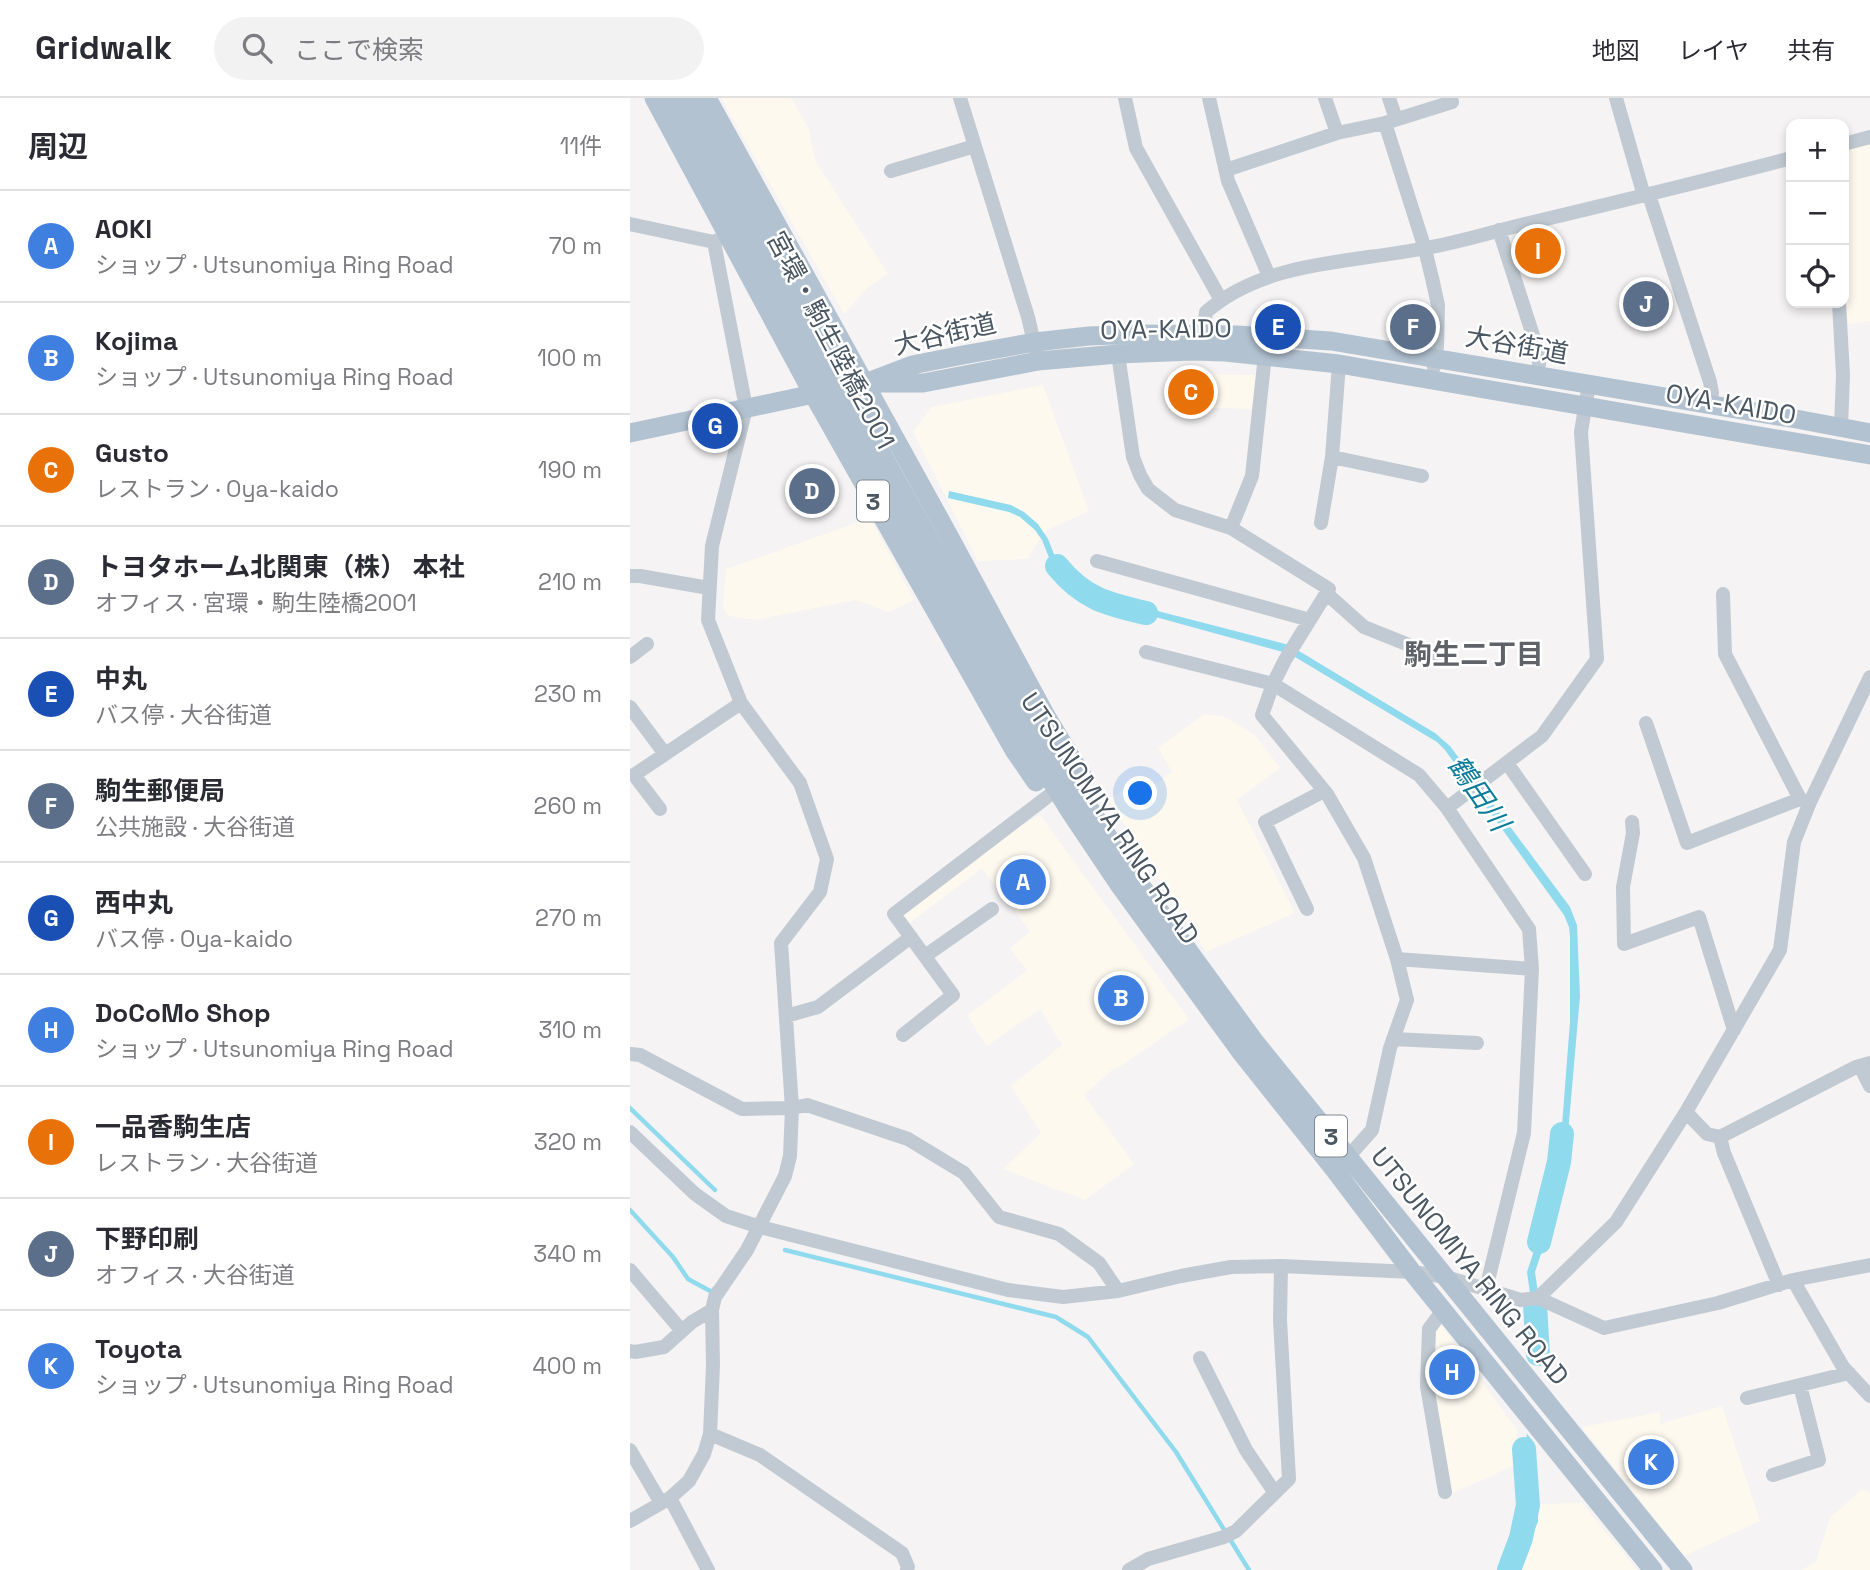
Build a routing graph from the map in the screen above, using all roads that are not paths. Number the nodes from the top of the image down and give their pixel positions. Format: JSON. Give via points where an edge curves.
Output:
{"nodes":[{"id":1,"x":654,"y":98,"type":"edge"},
{"id":2,"x":671,"y":98,"type":"edge"},
{"id":3,"x":690,"y":98,"type":"edge"},
{"id":4,"x":707,"y":98,"type":"edge"},
{"id":5,"x":960,"y":98,"type":"edge"},
{"id":6,"x":1125,"y":98,"type":"edge"},
{"id":7,"x":1209,"y":98,"type":"edge"},
{"id":8,"x":1325,"y":98,"type":"edge"},
{"id":9,"x":1390,"y":98,"type":"edge"},
{"id":10,"x":1451,"y":98,"type":"edge"},
{"id":11,"x":1616,"y":98,"type":"edge"},
{"id":12,"x":693,"y":121,"type":"junction"},
{"id":13,"x":1391,"y":121,"type":"junction"},
{"id":14,"x":1337,"y":133,"type":"junction"},
{"id":15,"x":1870,"y":137,"type":"edge"},
{"id":16,"x":1849,"y":143,"type":"edge"},
{"id":17,"x":975,"y":146,"type":"junction"},
{"id":18,"x":1786,"y":159,"type":"edge"},
{"id":19,"x":1226,"y":170,"type":"junction"},
{"id":20,"x":891,"y":171,"type":"dead end"},
{"id":21,"x":1646,"y":195,"type":"junction"},
{"id":22,"x":630,"y":224,"type":"edge"},
{"id":23,"x":1499,"y":230,"type":"junction"},
{"id":24,"x":721,"y":239,"type":"junction"},
{"id":25,"x":1425,"y":249,"type":"junction"},
{"id":26,"x":1269,"y":276,"type":"junction"},
{"id":27,"x":1221,"y":300,"type":"junction"},
{"id":28,"x":1839,"y":308,"type":"edge"},
{"id":29,"x":1203,"y":334,"type":"junction"},
{"id":30,"x":1036,"y":352,"type":"junction"},
{"id":31,"x":1118,"y":354,"type":"junction"},
{"id":32,"x":1265,"y":355,"type":"junction"},
{"id":33,"x":1436,"y":358,"type":"junction"},
{"id":34,"x":1339,"y":364,"type":"junction"},
{"id":35,"x":1537,"y":375,"type":"junction"},
{"id":36,"x":1432,"y":380,"type":"junction"},
{"id":37,"x":865,"y":383,"type":"junction"},
{"id":38,"x":1589,"y":384,"type":"junction"},
{"id":39,"x":813,"y":394,"type":"junction"},
{"id":40,"x":1710,"y":404,"type":"junction"},
{"id":41,"x":1586,"y":406,"type":"junction"},
{"id":42,"x":746,"y":408,"type":"junction"},
{"id":43,"x":1842,"y":428,"type":"junction"},
{"id":44,"x":630,"y":433,"type":"edge"},
{"id":45,"x":1870,"y":433,"type":"edge"},
{"id":46,"x":1870,"y":454,"type":"edge"},
{"id":47,"x":1332,"y":457,"type":"junction"},
{"id":48,"x":1422,"y":476,"type":"dead end"},
{"id":49,"x":1321,"y":523,"type":"dead end"},
{"id":50,"x":1231,"y":528,"type":"junction"},
{"id":51,"x":1097,"y":561,"type":"dead end"},
{"id":52,"x":630,"y":576,"type":"edge"},
{"id":53,"x":709,"y":588,"type":"junction"},
{"id":54,"x":1327,"y":594,"type":"junction"},
{"id":55,"x":1723,"y":594,"type":"dead end"},
{"id":56,"x":1310,"y":620,"type":"junction"},
{"id":57,"x":647,"y":644,"type":"dead end"},
{"id":58,"x":1146,"y":652,"type":"dead end"},
{"id":59,"x":630,"y":657,"type":"edge"},
{"id":60,"x":1444,"y":659,"type":"dead end"},
{"id":61,"x":1870,"y":677,"type":"edge"},
{"id":62,"x":1000,"y":684,"type":"joint"},
{"id":63,"x":1273,"y":684,"type":"junction"},
{"id":64,"x":741,"y":703,"type":"junction"},
{"id":65,"x":630,"y":707,"type":"edge"},
{"id":66,"x":1646,"y":723,"type":"dead end"},
{"id":67,"x":665,"y":754,"type":"junction"},
{"id":68,"x":1507,"y":763,"type":"junction"},
{"id":69,"x":1324,"y":790,"type":"junction"},
{"id":70,"x":1047,"y":797,"type":"junction"},
{"id":71,"x":1805,"y":800,"type":"junction"},
{"id":72,"x":660,"y":808,"type":"dead end"},
{"id":73,"x":1447,"y":808,"type":"junction"},
{"id":74,"x":1632,"y":822,"type":"dead end"},
{"id":75,"x":1585,"y":874,"type":"dead end"},
{"id":76,"x":1127,"y":881,"type":"junction"},
{"id":77,"x":992,"y":909,"type":"dead end"},
{"id":78,"x":1307,"y":909,"type":"dead end"},
{"id":79,"x":911,"y":937,"type":"junction"},
{"id":80,"x":925,"y":956,"type":"junction"},
{"id":81,"x":1397,"y":959,"type":"junction"},
{"id":82,"x":1532,"y":969,"type":"junction"},
{"id":83,"x":786,"y":1016,"type":"junction"},
{"id":84,"x":1734,"y":1030,"type":"junction"},
{"id":85,"x":903,"y":1035,"type":"dead end"},
{"id":86,"x":1393,"y":1039,"type":"junction"},
{"id":87,"x":1477,"y":1043,"type":"dead end"},
{"id":88,"x":630,"y":1054,"type":"edge"},
{"id":89,"x":1865,"y":1064,"type":"edge"},
{"id":90,"x":1870,"y":1086,"type":"edge"},
{"id":91,"x":792,"y":1108,"type":"junction"},
{"id":92,"x":1686,"y":1112,"type":"junction"},
{"id":93,"x":630,"y":1132,"type":"edge"},
{"id":94,"x":1720,"y":1137,"type":"junction"},
{"id":95,"x":1348,"y":1157,"type":"junction"},
{"id":96,"x":760,"y":1227,"type":"junction"},
{"id":97,"x":1870,"y":1265,"type":"edge"},
{"id":98,"x":1281,"y":1266,"type":"junction"},
{"id":99,"x":630,"y":1270,"type":"edge"},
{"id":100,"x":1412,"y":1272,"type":"junction"},
{"id":101,"x":1446,"y":1277,"type":"junction"},
{"id":102,"x":1786,"y":1283,"type":"junction"},
{"id":103,"x":1486,"y":1289,"type":"junction"},
{"id":104,"x":1118,"y":1291,"type":"junction"},
{"id":105,"x":1538,"y":1298,"type":"junction"},
{"id":106,"x":712,"y":1310,"type":"junction"},
{"id":107,"x":1443,"y":1310,"type":"junction"},
{"id":108,"x":682,"y":1331,"type":"junction"},
{"id":109,"x":630,"y":1351,"type":"edge"},
{"id":110,"x":1200,"y":1359,"type":"dead end"},
{"id":111,"x":1849,"y":1373,"type":"junction"},
{"id":112,"x":1800,"y":1385,"type":"junction"},
{"id":113,"x":1870,"y":1396,"type":"edge"},
{"id":114,"x":1748,"y":1398,"type":"dead end"},
{"id":115,"x":710,"y":1434,"type":"junction"},
{"id":116,"x":630,"y":1450,"type":"edge"},
{"id":117,"x":1773,"y":1475,"type":"dead end"},
{"id":118,"x":1445,"y":1492,"type":"dead end"},
{"id":119,"x":1275,"y":1493,"type":"junction"},
{"id":120,"x":666,"y":1500,"type":"junction"},
{"id":121,"x":630,"y":1521,"type":"edge"},
{"id":122,"x":708,"y":1570,"type":"edge"},
{"id":123,"x":908,"y":1570,"type":"edge"},
{"id":124,"x":1129,"y":1570,"type":"edge"},
{"id":125,"x":1653,"y":1570,"type":"edge"},
{"id":126,"x":1683,"y":1570,"type":"edge"}],
"edges":[{"from":1,"to":24,"type":"main road","number":"3"},
{"from":2,"to":12,"type":"main road","number":"3"},
{"from":3,"to":12,"type":"main road","number":"3"},
{"from":4,"to":37,"type":"main road","number":"3"},
{"from":5,"to":17,"type":"street"},
{"from":6,"to":27,"type":"street","via":[[1136,148]]},
{"from":7,"to":19,"type":"street"},
{"from":8,"to":14,"type":"street"},
{"from":9,"to":13,"type":"street"},
{"from":10,"to":13,"type":"street","via":[[1452,102]]},
{"from":11,"to":21,"type":"street"},
{"from":12,"to":62,"type":"main road","name":"宮環・駒生陸橋2001","number":"3","bridge":true,"via":[[889,467]]},
{"from":13,"to":14,"type":"street"},
{"from":13,"to":25,"type":"street"},
{"from":14,"to":19,"type":"street"},
{"from":15,"to":16,"type":"street"},
{"from":17,"to":20,"type":"street"},
{"from":17,"to":30,"type":"street"},
{"from":18,"to":21,"type":"street"},
{"from":19,"to":26,"type":"street"},
{"from":21,"to":23,"type":"street"},
{"from":21,"to":40,"type":"street","via":[[1710,382]]},
{"from":22,"to":24,"type":"street"},
{"from":23,"to":25,"type":"street"},
{"from":23,"to":35,"type":"street","via":[[1538,351]]},
{"from":24,"to":39,"type":"main road","number":"3"},
{"from":24,"to":42,"type":"street"},
{"from":25,"to":26,"type":"street"},
{"from":25,"to":33,"type":"street","via":[[1438,305]]},
{"from":26,"to":27,"type":"street"},
{"from":27,"to":29,"type":"street","via":[[1206,312]]},
{"from":28,"to":43,"type":"street"},
{"from":29,"to":30,"type":"main road","name":"大谷街道","via":[[1089,336]]},
{"from":29,"to":33,"type":"main road","name":"大谷街道","via":[[1331,341]]},
{"from":30,"to":31,"type":"main road","name":"OYA-KAIDO"},
{"from":30,"to":37,"type":"main road","name":"OYA-KAIDO","via":[[923,383]]},
{"from":31,"to":32,"type":"main road","name":"OYA-KAIDO","via":[[1193,351]]},
{"from":31,"to":50,"type":"street","via":[[1133,457],[1148,489],[1175,510]]},
{"from":32,"to":34,"type":"main road","name":"OYA-KAIDO"},
{"from":32,"to":50,"type":"street","via":[[1252,476]]},
{"from":33,"to":35,"type":"main road","name":"大谷街道"},
{"from":33,"to":36,"type":"street"},
{"from":34,"to":36,"type":"main road","name":"OYA-KAIDO"},
{"from":34,"to":47,"type":"street"},
{"from":35,"to":38,"type":"main road","name":"大谷街道"},
{"from":36,"to":41,"type":"main road","name":"OYA-KAIDO"},
{"from":37,"to":39,"type":"main road","name":"OYA-KAIDO"},
{"from":37,"to":76,"type":"main road","number":"3","via":[[1046,716],[1110,821]]},
{"from":38,"to":40,"type":"main road","name":"大谷街道"},
{"from":38,"to":41,"type":"street"},
{"from":39,"to":42,"type":"main road","name":"OYA-KAIDO"},
{"from":39,"to":70,"type":"main road","number":"3","via":[[1014,750]]},
{"from":40,"to":43,"type":"main road","name":"大谷街道"},
{"from":41,"to":46,"type":"main road","name":"OYA-KAIDO"},
{"from":41,"to":68,"type":"street","via":[[1581,432],[1597,659],[1542,736]]},
{"from":42,"to":44,"type":"main road","name":"OYA-KAIDO"},
{"from":42,"to":53,"type":"street","via":[[712,546]]},
{"from":43,"to":45,"type":"main road","name":"大谷街道"},
{"from":47,"to":48,"type":"street"},
{"from":47,"to":49,"type":"street"},
{"from":50,"to":54,"type":"street","via":[[1329,589]]},
{"from":51,"to":56,"type":"street"},
{"from":52,"to":53,"type":"street"},
{"from":53,"to":64,"type":"street","via":[[708,620]]},
{"from":54,"to":56,"type":"street"},
{"from":54,"to":60,"type":"street","via":[[1364,627]]},
{"from":55,"to":71,"type":"street","via":[[1725,654]]},
{"from":56,"to":63,"type":"street"},
{"from":57,"to":59,"type":"street"},
{"from":58,"to":63,"type":"street"},
{"from":61,"to":71,"type":"street"},
{"from":62,"to":76,"type":"main road","name":"UTSUNOMIYA RING ROAD","number":"3","via":[[1050,749]]},
{"from":63,"to":69,"type":"street","via":[[1262,715]]},
{"from":63,"to":73,"type":"street","via":[[1419,775]]},
{"from":64,"to":67,"type":"street"},
{"from":64,"to":83,"type":"street","via":[[800,783],[827,859],[820,892],[782,943]]},
{"from":65,"to":67,"type":"street"},
{"from":66,"to":71,"type":"street","via":[[1687,843]]},
{"from":67,"to":72,"type":"street","via":[[634,775]]},
{"from":68,"to":73,"type":"street"},
{"from":68,"to":75,"type":"street"},
{"from":69,"to":78,"type":"street","via":[[1265,822]]},
{"from":69,"to":81,"type":"street","via":[[1364,858]]},
{"from":70,"to":76,"type":"main road","number":"3","via":[[1076,839]]},
{"from":70,"to":79,"type":"street","via":[[894,914]]},
{"from":71,"to":84,"type":"street","via":[[1794,842],[1780,950]]},
{"from":73,"to":82,"type":"street","via":[[1529,929]]},
{"from":74,"to":84,"type":"street","via":[[1623,887],[1624,944],[1699,917]]},
{"from":76,"to":95,"type":"main road","name":"UTSUNOMIYA RING ROAD","number":"3"},
{"from":76,"to":100,"type":"main road","name":"UTSUNOMIYA RING ROAD","number":"3","via":[[1240,1051]]},
{"from":77,"to":80,"type":"street"},
{"from":79,"to":80,"type":"street"},
{"from":79,"to":83,"type":"street","via":[[818,1007]]},
{"from":80,"to":85,"type":"street","via":[[953,995]]},
{"from":81,"to":82,"type":"street"},
{"from":81,"to":86,"type":"street","via":[[1407,1000]]},
{"from":82,"to":103,"type":"street","via":[[1524,1133]]},
{"from":83,"to":91,"type":"street"},
{"from":84,"to":92,"type":"street"},
{"from":86,"to":87,"type":"street"},
{"from":86,"to":95,"type":"street","via":[[1372,1130]]},
{"from":88,"to":91,"type":"street","via":[[743,1109]]},
{"from":89,"to":90,"type":"street"},
{"from":89,"to":94,"type":"street"},
{"from":91,"to":96,"type":"street","via":[[785,1176]]},
{"from":91,"to":104,"type":"street","via":[[807,1105],[908,1139],[964,1173],[999,1217],[1069,1241],[1099,1263]]},
{"from":92,"to":94,"type":"street","via":[[1707,1134]]},
{"from":92,"to":105,"type":"street","via":[[1616,1222]]},
{"from":93,"to":96,"type":"street","via":[[695,1194],[726,1216]]},
{"from":94,"to":102,"type":"street"},
{"from":95,"to":101,"type":"main road","name":"UTSUNOMIYA RING ROAD","number":"3"},
{"from":96,"to":104,"type":"street","via":[[1008,1290],[1063,1297]]},
{"from":96,"to":106,"type":"street","via":[[715,1297]]},
{"from":97,"to":102,"type":"street"},
{"from":98,"to":100,"type":"street"},
{"from":98,"to":104,"type":"street","via":[[1231,1267]]},
{"from":98,"to":119,"type":"street","via":[[1289,1479]]},
{"from":99,"to":108,"type":"street"},
{"from":100,"to":101,"type":"street"},
{"from":100,"to":107,"type":"main road","name":"UTSUNOMIYA RING ROAD","number":"3"},
{"from":101,"to":103,"type":"street"},
{"from":101,"to":126,"type":"main road","name":"UTSUNOMIYA RING ROAD","number":"3"},
{"from":102,"to":105,"type":"street","via":[[1604,1328]]},
{"from":102,"to":111,"type":"street"},
{"from":103,"to":105,"type":"street","via":[[1521,1300]]},
{"from":106,"to":108,"type":"street"},
{"from":106,"to":115,"type":"street"},
{"from":107,"to":118,"type":"street","via":[[1429,1329],[1427,1385]]},
{"from":107,"to":125,"type":"main road","name":"UTSUNOMIYA RING ROAD","number":"3"},
{"from":108,"to":109,"type":"street","via":[[664,1347]]},
{"from":110,"to":119,"type":"street","via":[[1246,1450]]},
{"from":111,"to":112,"type":"street"},
{"from":111,"to":113,"type":"street"},
{"from":112,"to":114,"type":"street"},
{"from":112,"to":117,"type":"street","via":[[1819,1460]]},
{"from":115,"to":120,"type":"street","via":[[689,1481]]},
{"from":115,"to":123,"type":"street","via":[[760,1455],[902,1553]]},
{"from":116,"to":120,"type":"street"},
{"from":119,"to":124,"type":"street","via":[[1230,1534],[1147,1559]]},
{"from":120,"to":121,"type":"street"},
{"from":120,"to":122,"type":"street"}]}
